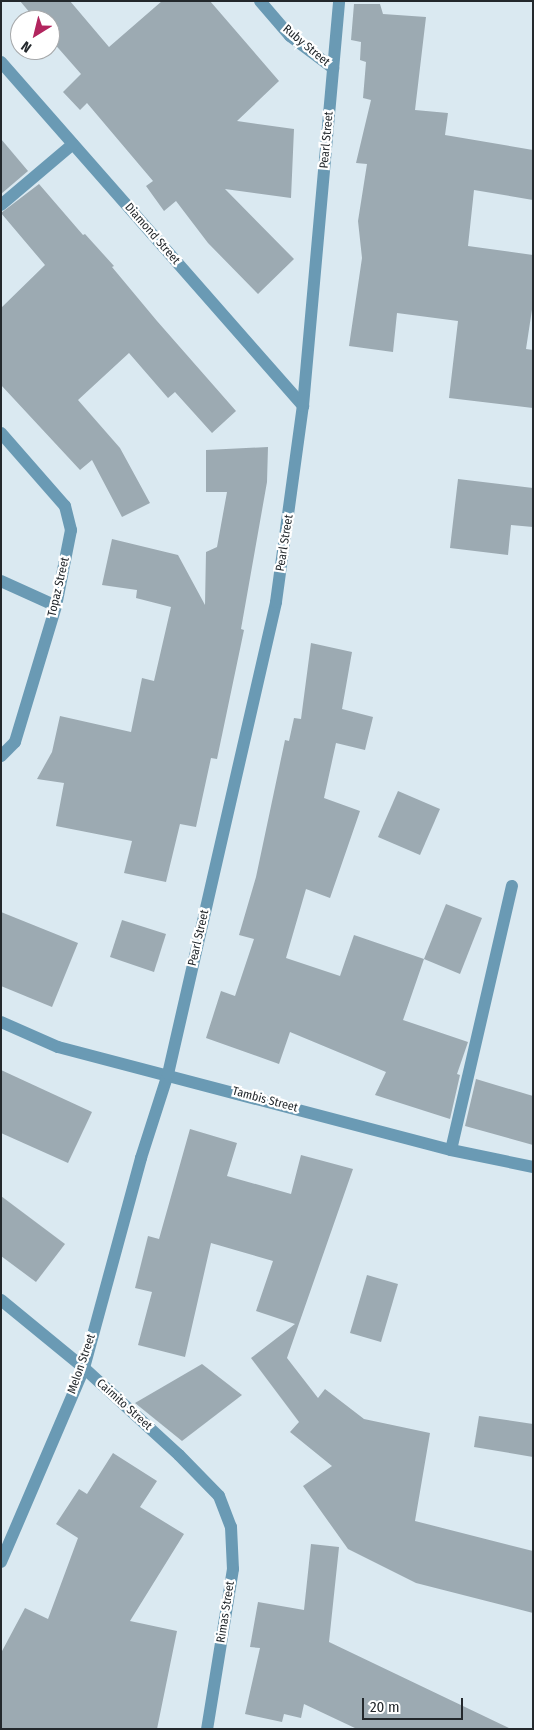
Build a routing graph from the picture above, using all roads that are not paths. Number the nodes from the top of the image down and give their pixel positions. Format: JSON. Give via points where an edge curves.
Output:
{"nodes":[{"id":1,"x":260,"y":1,"type":"edge"},
{"id":2,"x":339,"y":1,"type":"edge"},
{"id":3,"x":1,"y":62,"type":"edge"},
{"id":4,"x":333,"y":68,"type":"junction"},
{"id":5,"x":72,"y":144,"type":"junction"},
{"id":6,"x":1,"y":205,"type":"edge"},
{"id":7,"x":303,"y":406,"type":"junction"},
{"id":8,"x":1,"y":433,"type":"edge"},
{"id":9,"x":1,"y":581,"type":"edge"},
{"id":10,"x":56,"y":606,"type":"junction"},
{"id":11,"x":1,"y":756,"type":"edge"},
{"id":12,"x":512,"y":886,"type":"dead end"},
{"id":13,"x":1,"y":1022,"type":"edge"},
{"id":14,"x":168,"y":1074,"type":"junction"},
{"id":15,"x":451,"y":1150,"type":"junction"},
{"id":16,"x":141,"y":1158,"type":"joint"},
{"id":17,"x":533,"y":1167,"type":"edge"},
{"id":18,"x":1,"y":1300,"type":"edge"},
{"id":19,"x":84,"y":1368,"type":"junction"},
{"id":20,"x":219,"y":1496,"type":"joint"},
{"id":21,"x":1,"y":1562,"type":"edge"},
{"id":22,"x":207,"y":1729,"type":"edge"}],
"edges":[{"from":1,"to":4,"type":"street","name":"Ruby Street","via":[[290,36]]},
{"from":2,"to":4,"type":"street","name":"Pearl Street"},
{"from":3,"to":5,"type":"street","name":"Diamond Street"},
{"from":4,"to":7,"type":"street","name":"Pearl Street"},
{"from":5,"to":6,"type":"street"},
{"from":5,"to":7,"type":"street","name":"Diamond Street"},
{"from":7,"to":14,"type":"street","name":"Pearl Street","via":[[276,602]]},
{"from":8,"to":10,"type":"street","name":"Topaz Street","via":[[65,506],[71,530]]},
{"from":9,"to":10,"type":"street"},
{"from":10,"to":11,"type":"street","name":"Topaz Street","via":[[15,742]]},
{"from":12,"to":15,"type":"street"},
{"from":13,"to":14,"type":"street","name":"Tambis Street","via":[[58,1047]]},
{"from":14,"to":15,"type":"street","name":"Tambis Street"},
{"from":14,"to":16,"type":"street","name":"Pearl Street"},
{"from":15,"to":17,"type":"street","name":"Tambis Street"},
{"from":16,"to":19,"type":"street","name":"Melon Street"},
{"from":18,"to":19,"type":"street","name":"Caimito Street"},
{"from":19,"to":20,"type":"street","name":"Caimito Street"},
{"from":19,"to":21,"type":"street","name":"Melon Street"},
{"from":20,"to":22,"type":"street","name":"Rimas Street","via":[[231,1527],[233,1569]]}]}
